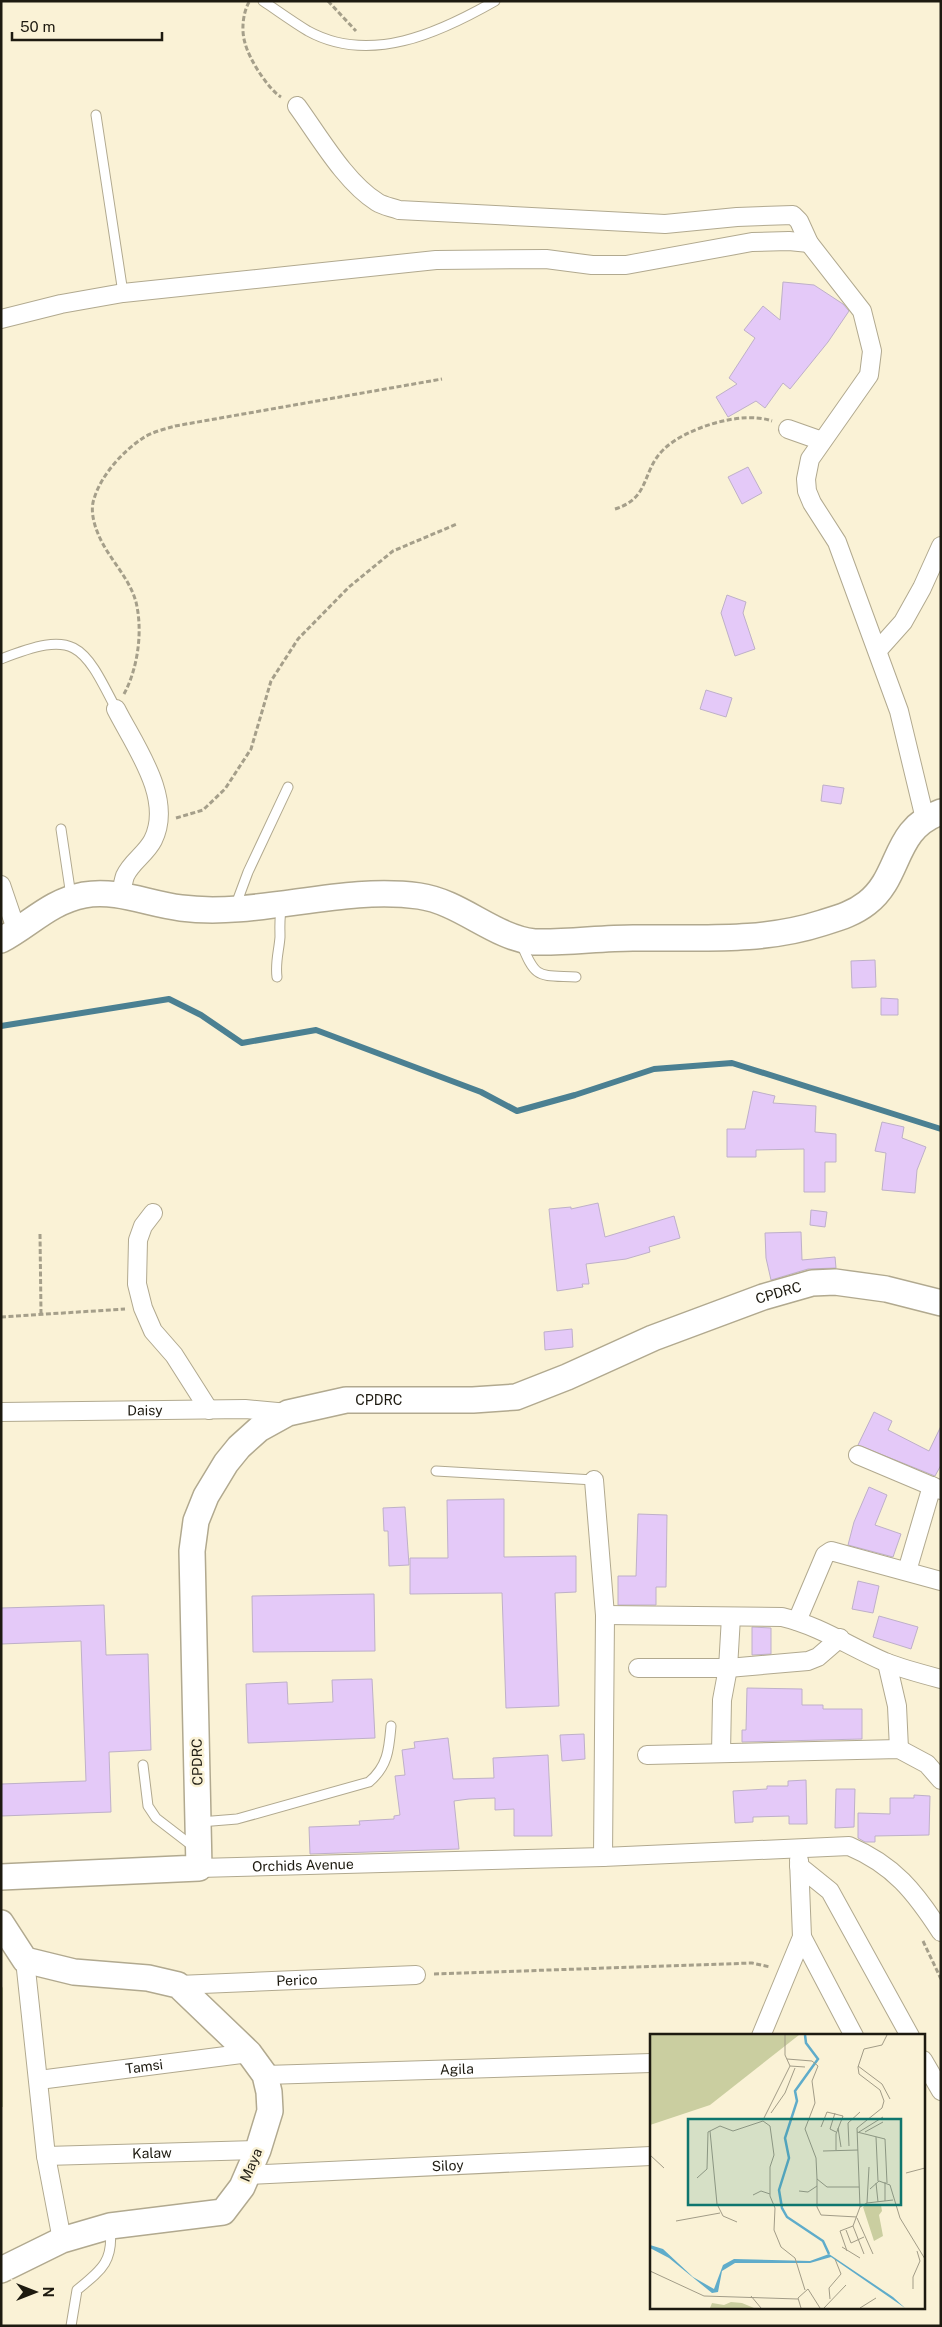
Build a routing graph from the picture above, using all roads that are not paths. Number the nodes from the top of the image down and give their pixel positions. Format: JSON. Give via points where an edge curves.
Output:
{"nodes":[{"id":1,"x":264,"y":1,"type":"edge"},
{"id":2,"x":495,"y":1,"type":"edge"},
{"id":3,"x":297,"y":106,"type":"road end"},
{"id":4,"x":96,"y":115,"type":"dead end"},
{"id":5,"x":810,"y":243,"type":"junction"},
{"id":6,"x":123,"y":293,"type":"junction"},
{"id":7,"x":1,"y":318,"type":"edge"},
{"id":8,"x":788,"y":428,"type":"road end"},
{"id":9,"x":822,"y":441,"type":"junction"},
{"id":10,"x":941,"y":546,"type":"edge"},
{"id":11,"x":878,"y":650,"type":"junction"},
{"id":12,"x":1,"y":659,"type":"edge"},
{"id":13,"x":116,"y":709,"type":"joint"},
{"id":14,"x":288,"y":787,"type":"dead end"},
{"id":15,"x":933,"y":815,"type":"edge"},
{"id":16,"x":61,"y":829,"type":"dead end"},
{"id":17,"x":1,"y":885,"type":"edge"},
{"id":18,"x":121,"y":895,"type":"junction"},
{"id":19,"x":71,"y":899,"type":"junction"},
{"id":20,"x":283,"y":903,"type":"junction"},
{"id":21,"x":234,"y":910,"type":"junction"},
{"id":22,"x":9,"y":936,"type":"edge"},
{"id":23,"x":520,"y":940,"type":"junction"},
{"id":24,"x":576,"y":976,"type":"dead end"},
{"id":25,"x":277,"y":977,"type":"dead end"},
{"id":26,"x":153,"y":1212,"type":"dead end"},
{"id":27,"x":941,"y":1303,"type":"edge"},
{"id":28,"x":209,"y":1410,"type":"junction"},
{"id":29,"x":1,"y":1412,"type":"edge"},
{"id":30,"x":288,"y":1413,"type":"junction"},
{"id":31,"x":858,"y":1455,"type":"dead end"},
{"id":32,"x":436,"y":1471,"type":"dead end"},
{"id":33,"x":594,"y":1480,"type":"joint"},
{"id":34,"x":936,"y":1488,"type":"edge"},
{"id":35,"x":907,"y":1571,"type":"junction"},
{"id":36,"x":941,"y":1581,"type":"edge"},
{"id":37,"x":605,"y":1615,"type":"junction"},
{"id":38,"x":731,"y":1618,"type":"junction"},
{"id":39,"x":797,"y":1621,"type":"junction"},
{"id":40,"x":840,"y":1638,"type":"junction"},
{"id":41,"x":887,"y":1663,"type":"junction"},
{"id":42,"x":638,"y":1668,"type":"dead end"},
{"id":43,"x":728,"y":1668,"type":"junction"},
{"id":44,"x":941,"y":1679,"type":"edge"},
{"id":45,"x":390,"y":1726,"type":"dead end"},
{"id":46,"x":899,"y":1749,"type":"junction"},
{"id":47,"x":721,"y":1753,"type":"junction"},
{"id":48,"x":647,"y":1755,"type":"dead end"},
{"id":49,"x":143,"y":1765,"type":"dead end"},
{"id":50,"x":941,"y":1780,"type":"edge"},
{"id":51,"x":198,"y":1822,"type":"junction"},
{"id":52,"x":798,"y":1847,"type":"junction"},
{"id":53,"x":603,"y":1857,"type":"junction"},
{"id":54,"x":198,"y":1859,"type":"junction"},
{"id":55,"x":799,"y":1866,"type":"junction"},
{"id":56,"x":1,"y":1877,"type":"edge"},
{"id":57,"x":1,"y":1923,"type":"edge"},
{"id":58,"x":941,"y":1932,"type":"edge"},
{"id":59,"x":802,"y":1937,"type":"junction"},
{"id":60,"x":25,"y":1960,"type":"junction"},
{"id":61,"x":416,"y":1975,"type":"road end"},
{"id":62,"x":178,"y":1985,"type":"junction"},
{"id":63,"x":761,"y":2034,"type":"edge"},
{"id":64,"x":853,"y":2034,"type":"edge"},
{"id":65,"x":909,"y":2034,"type":"edge"},
{"id":66,"x":250,"y":2053,"type":"junction"},
{"id":67,"x":924,"y":2062,"type":"edge"},
{"id":68,"x":650,"y":2063,"type":"edge"},
{"id":69,"x":265,"y":2075,"type":"junction"},
{"id":70,"x":39,"y":2080,"type":"junction"},
{"id":71,"x":941,"y":2091,"type":"edge"},
{"id":72,"x":258,"y":2150,"type":"junction"},
{"id":73,"x":46,"y":2156,"type":"junction"},
{"id":74,"x":650,"y":2156,"type":"edge"},
{"id":75,"x":246,"y":2175,"type":"junction"},
{"id":76,"x":110,"y":2226,"type":"junction"},
{"id":77,"x":62,"y":2240,"type":"junction"},
{"id":78,"x":1,"y":2270,"type":"edge"},
{"id":79,"x":72,"y":2326,"type":"edge"}],
"edges":[{"from":1,"to":2,"type":"lane","via":[[309,31],[340,43],[373,47],[418,38]]},
{"from":3,"to":5,"type":"street","via":[[364,192],[378,203],[398,210],[665,224],[737,216],[793,215]]},
{"from":4,"to":6,"type":"lane"},
{"from":5,"to":6,"type":"street","via":[[752,242],[626,265],[546,259],[436,260]]},
{"from":5,"to":9,"type":"street","via":[[862,311],[872,351],[868,375]]},
{"from":6,"to":7,"type":"street"},
{"from":8,"to":9,"type":"street"},
{"from":9,"to":11,"type":"street","via":[[810,460],[807,491],[837,542]]},
{"from":10,"to":11,"type":"street","via":[[903,622]]},
{"from":11,"to":15,"type":"street"},
{"from":12,"to":13,"type":"lane","via":[[46,644],[62,644],[78,650],[98,672]]},
{"from":13,"to":18,"type":"street","via":[[155,784],[158,820],[148,850],[125,875]]},
{"from":14,"to":21,"type":"lane"},
{"from":15,"to":23,"type":"street","via":[[906,836],[884,885],[868,902],[852,914],[808,928],[740,938],[618,938],[555,943]]},
{"from":16,"to":19,"type":"lane"},
{"from":17,"to":22,"type":"street"},
{"from":18,"to":19,"type":"street","via":[[98,893]]},
{"from":18,"to":21,"type":"street","via":[[181,908]]},
{"from":19,"to":22,"type":"street","via":[[50,906]]},
{"from":20,"to":21,"type":"street"},
{"from":20,"to":23,"type":"street","via":[[356,895],[417,896],[449,905]]},
{"from":20,"to":25,"type":"lane","via":[[275,963]]},
{"from":23,"to":24,"type":"lane","via":[[531,968],[538,974]]},
{"from":26,"to":28,"type":"street","via":[[138,1240],[137,1284],[143,1308],[153,1330],[174,1355]]},
{"from":27,"to":30,"type":"street","name":"CPDRC","via":[[886,1289],[812,1282],[653,1338],[516,1397],[346,1400]]},
{"from":28,"to":29,"type":"street","name":"Daisy"},
{"from":28,"to":30,"type":"street","name":"Daisy"},
{"from":30,"to":51,"type":"street","name":"CPDRC","via":[[259,1430],[239,1447],[206,1496],[196,1520],[192,1551]]},
{"from":31,"to":34,"type":"street"},
{"from":32,"to":33,"type":"lane"},
{"from":33,"to":37,"type":"street"},
{"from":34,"to":35,"type":"street"},
{"from":35,"to":36,"type":"street"},
{"from":35,"to":39,"type":"street","via":[[831,1551],[825,1555]]},
{"from":37,"to":38,"type":"street"},
{"from":37,"to":53,"type":"street"},
{"from":38,"to":39,"type":"street"},
{"from":38,"to":43,"type":"street"},
{"from":39,"to":40,"type":"street"},
{"from":40,"to":41,"type":"street"},
{"from":40,"to":43,"type":"street","via":[[818,1657],[808,1660]]},
{"from":41,"to":44,"type":"street"},
{"from":41,"to":46,"type":"street","via":[[897,1706]]},
{"from":42,"to":43,"type":"street"},
{"from":43,"to":47,"type":"street","via":[[722,1700]]},
{"from":45,"to":51,"type":"lane","via":[[388,1758],[379,1774],[369,1782],[237,1819]]},
{"from":46,"to":47,"type":"street"},
{"from":46,"to":50,"type":"street","via":[[927,1764]]},
{"from":47,"to":48,"type":"street"},
{"from":49,"to":54,"type":"lane","via":[[148,1806]]},
{"from":51,"to":54,"type":"street","name":"CPDRC"},
{"from":52,"to":53,"type":"street","name":"Orchids Avenue"},
{"from":52,"to":55,"type":"street"},
{"from":52,"to":58,"type":"street","name":"Orchids Avenue","via":[[849,1846],[872,1856],[904,1881]]},
{"from":53,"to":54,"type":"street","name":"Orchids Avenue"},
{"from":54,"to":56,"type":"street","name":"Orchids Avenue"},
{"from":55,"to":59,"type":"street"},
{"from":55,"to":65,"type":"street","via":[[830,1891]]},
{"from":57,"to":60,"type":"street"},
{"from":59,"to":63,"type":"street"},
{"from":59,"to":64,"type":"street"},
{"from":60,"to":62,"type":"street","via":[[74,1972],[148,1978]]},
{"from":60,"to":70,"type":"street"},
{"from":61,"to":62,"type":"street","name":"Perico"},
{"from":62,"to":66,"type":"street","name":"Maya"},
{"from":66,"to":69,"type":"street","name":"Maya"},
{"from":66,"to":70,"type":"street","name":"Tamsi"},
{"from":67,"to":71,"type":"street"},
{"from":68,"to":69,"type":"street","name":"Agila"},
{"from":69,"to":72,"type":"street","name":"Maya","via":[[270,2110]]},
{"from":70,"to":73,"type":"street"},
{"from":72,"to":73,"type":"street","name":"Kalaw"},
{"from":72,"to":75,"type":"street","name":"Maya"},
{"from":73,"to":77,"type":"street"},
{"from":74,"to":75,"type":"street","name":"Siloy"},
{"from":75,"to":76,"type":"street","name":"Maya","via":[[242,2187],[223,2212]]},
{"from":76,"to":77,"type":"street","name":"Maya"},
{"from":76,"to":79,"type":"lane","via":[[109,2259],[76,2290]]},
{"from":77,"to":78,"type":"street","name":"Maya"}]}
